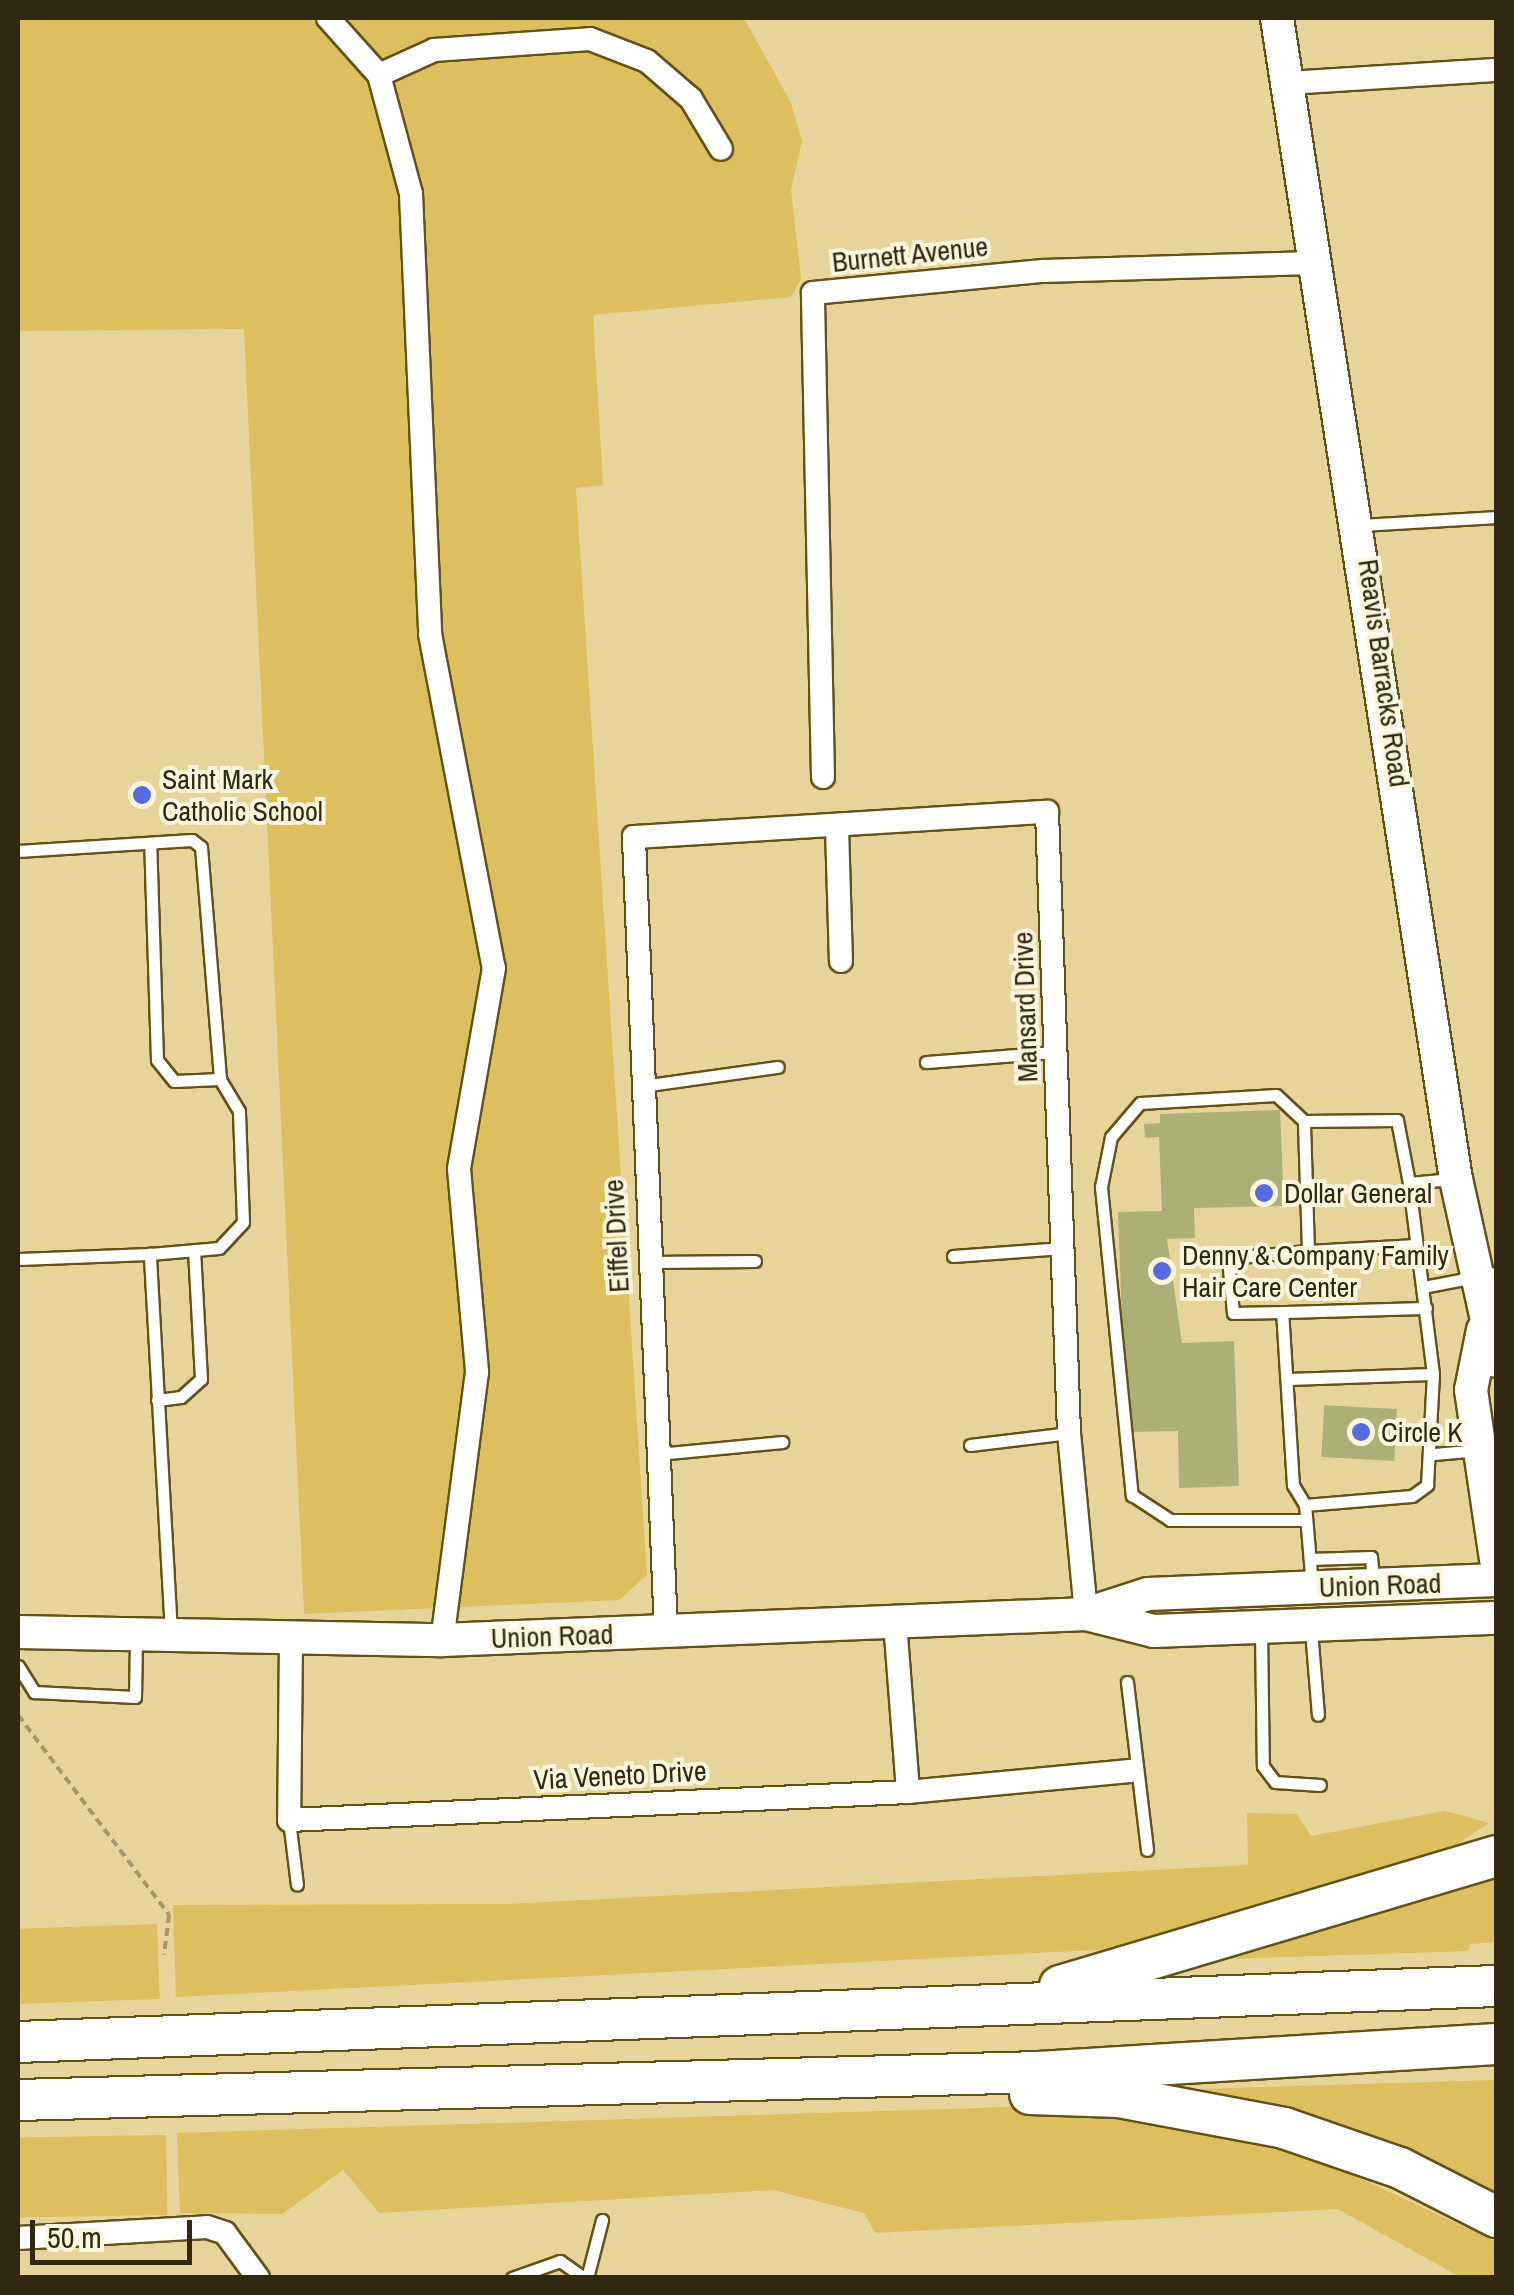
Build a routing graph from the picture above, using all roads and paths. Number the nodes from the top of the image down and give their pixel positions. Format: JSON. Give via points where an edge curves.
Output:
{"nodes":[{"id":1,"x":328,"y":18,"type":"edge"},
{"id":2,"x":1277,"y":18,"type":"edge"},
{"id":3,"x":1496,"y":70,"type":"edge"},
{"id":4,"x":379,"y":75,"type":"junction"},
{"id":5,"x":1286,"y":83,"type":"junction"},
{"id":6,"x":720,"y":148,"type":"dead end"},
{"id":7,"x":1316,"y":263,"type":"junction"},
{"id":8,"x":1496,"y":517,"type":"edge"},
{"id":9,"x":1362,"y":525,"type":"junction"},
{"id":10,"x":823,"y":777,"type":"dead end"},
{"id":11,"x":837,"y":828,"type":"junction"},
{"id":12,"x":634,"y":837,"type":"joint"},
{"id":13,"x":150,"y":843,"type":"junction"},
{"id":14,"x":18,"y":851,"type":"edge"},
{"id":15,"x":841,"y":961,"type":"dead end"},
{"id":16,"x":1057,"y":1052,"type":"junction"},
{"id":17,"x":926,"y":1062,"type":"dead end"},
{"id":18,"x":778,"y":1067,"type":"dead end"},
{"id":19,"x":220,"y":1078,"type":"junction"},
{"id":20,"x":638,"y":1087,"type":"junction"},
{"id":21,"x":1304,"y":1121,"type":"junction"},
{"id":22,"x":1456,"y":1179,"type":"junction"},
{"id":23,"x":1409,"y":1183,"type":"junction"},
{"id":24,"x":1416,"y":1244,"type":"junction"},
{"id":25,"x":1063,"y":1248,"type":"junction"},
{"id":26,"x":194,"y":1250,"type":"junction"},
{"id":27,"x":1308,"y":1251,"type":"junction"},
{"id":28,"x":150,"y":1254,"type":"junction"},
{"id":29,"x":953,"y":1256,"type":"dead end"},
{"id":30,"x":18,"y":1259,"type":"edge"},
{"id":31,"x":754,"y":1261,"type":"dead end"},
{"id":32,"x":647,"y":1262,"type":"junction"},
{"id":33,"x":1485,"y":1275,"type":"edge"},
{"id":34,"x":1422,"y":1287,"type":"junction"},
{"id":35,"x":1426,"y":1308,"type":"junction"},
{"id":36,"x":1282,"y":1312,"type":"junction"},
{"id":37,"x":1482,"y":1330,"type":"junction"},
{"id":38,"x":1496,"y":1361,"type":"edge"},
{"id":39,"x":1433,"y":1374,"type":"junction"},
{"id":40,"x":1286,"y":1379,"type":"junction"},
{"id":41,"x":157,"y":1400,"type":"junction"},
{"id":42,"x":1070,"y":1433,"type":"junction"},
{"id":43,"x":782,"y":1442,"type":"dead end"},
{"id":44,"x":970,"y":1445,"type":"dead end"},
{"id":45,"x":1480,"y":1450,"type":"junction"},
{"id":46,"x":658,"y":1454,"type":"junction"},
{"id":47,"x":1434,"y":1454,"type":"junction"},
{"id":48,"x":1305,"y":1505,"type":"junction"},
{"id":49,"x":1306,"y":1520,"type":"junction"},
{"id":50,"x":1496,"y":1559,"type":"edge"},
{"id":51,"x":1311,"y":1573,"type":"junction"},
{"id":52,"x":1496,"y":1580,"type":"edge"},
{"id":53,"x":1086,"y":1614,"type":"junction"},
{"id":54,"x":1496,"y":1618,"type":"edge"},
{"id":55,"x":895,"y":1622,"type":"junction"},
{"id":56,"x":1311,"y":1626,"type":"junction"},
{"id":57,"x":1261,"y":1627,"type":"junction"},
{"id":58,"x":18,"y":1632,"type":"edge"},
{"id":59,"x":666,"y":1632,"type":"junction"},
{"id":60,"x":136,"y":1636,"type":"junction"},
{"id":61,"x":172,"y":1638,"type":"junction"},
{"id":62,"x":442,"y":1640,"type":"junction"},
{"id":63,"x":290,"y":1641,"type":"junction"},
{"id":64,"x":18,"y":1666,"type":"edge"},
{"id":65,"x":1127,"y":1682,"type":"dead end"},
{"id":66,"x":18,"y":1714,"type":"edge"},
{"id":67,"x":1318,"y":1715,"type":"dead end"},
{"id":68,"x":1132,"y":1771,"type":"junction"},
{"id":69,"x":1320,"y":1785,"type":"dead end"},
{"id":70,"x":908,"y":1792,"type":"junction"},
{"id":71,"x":289,"y":1820,"type":"junction"},
{"id":72,"x":1147,"y":1850,"type":"dead end"},
{"id":73,"x":1486,"y":1851,"type":"edge"},
{"id":74,"x":297,"y":1885,"type":"dead end"},
{"id":75,"x":164,"y":1954,"type":"dead end"},
{"id":76,"x":1496,"y":1986,"type":"edge"},
{"id":77,"x":984,"y":2005,"type":"junction"},
{"id":78,"x":18,"y":2042,"type":"edge"},
{"id":79,"x":1496,"y":2044,"type":"edge"},
{"id":80,"x":924,"y":2075,"type":"junction"},
{"id":81,"x":18,"y":2100,"type":"edge"},
{"id":82,"x":1496,"y":2217,"type":"edge"},
{"id":83,"x":602,"y":2220,"type":"dead end"},
{"id":84,"x":18,"y":2238,"type":"edge"},
{"id":85,"x":258,"y":2278,"type":"edge"},
{"id":86,"x":512,"y":2278,"type":"edge"},
{"id":87,"x":586,"y":2278,"type":"edge"}],
"edges":[{"from":1,"to":4,"type":"street"},
{"from":2,"to":5,"type":"main road","name":"Reavis Barracks Road"},
{"from":3,"to":5,"type":"street"},
{"from":4,"to":6,"type":"street","via":[[434,50],[590,38],[647,60],[692,98]]},
{"from":4,"to":62,"type":"street","via":[[411,194],[430,634],[494,968],[459,1169],[477,1372]]},
{"from":5,"to":7,"type":"main road","name":"Reavis Barracks Road"},
{"from":7,"to":9,"type":"main road","name":"Reavis Barracks Road"},
{"from":7,"to":10,"type":"street","name":"Burnett Avenue","via":[[1044,270],[813,294]]},
{"from":8,"to":9,"type":"lane"},
{"from":9,"to":22,"type":"main road","name":"Reavis Barracks Road"},
{"from":11,"to":12,"type":"street","name":"Mansard Drive"},
{"from":11,"to":15,"type":"street"},
{"from":11,"to":16,"type":"street","name":"Mansard Drive","via":[[1047,812]]},
{"from":12,"to":20,"type":"street","name":"Eiffel Drive"},
{"from":13,"to":14,"type":"lane"},
{"from":13,"to":19,"type":"lane","via":[[192,840],[208,861]]},
{"from":13,"to":19,"type":"lane","via":[[157,1060],[174,1081]]},
{"from":16,"to":17,"type":"lane"},
{"from":16,"to":25,"type":"street","name":"Mansard Drive"},
{"from":18,"to":20,"type":"lane"},
{"from":19,"to":26,"type":"lane","via":[[239,1112],[243,1222],[234,1240]]},
{"from":20,"to":32,"type":"street","name":"Eiffel Drive"},
{"from":21,"to":23,"type":"lane","via":[[1397,1120]]},
{"from":21,"to":27,"type":"lane"},
{"from":21,"to":49,"type":"lane","via":[[1276,1095],[1140,1102],[1111,1138],[1102,1187],[1132,1495],[1170,1520]]},
{"from":22,"to":23,"type":"lane"},
{"from":22,"to":33,"type":"main road","name":"Reavis Barracks Road"},
{"from":23,"to":24,"type":"lane"},
{"from":24,"to":27,"type":"lane"},
{"from":24,"to":34,"type":"lane"},
{"from":25,"to":29,"type":"lane"},
{"from":25,"to":42,"type":"street","name":"Mansard Drive"},
{"from":26,"to":28,"type":"lane"},
{"from":26,"to":41,"type":"lane","via":[[201,1379],[182,1397]]},
{"from":27,"to":36,"type":"lane","via":[[1228,1258],[1233,1313]]},
{"from":28,"to":30,"type":"lane"},
{"from":28,"to":41,"type":"lane"},
{"from":31,"to":32,"type":"lane"},
{"from":32,"to":46,"type":"street","name":"Eiffel Drive"},
{"from":33,"to":34,"type":"lane"},
{"from":33,"to":37,"type":"main road","name":"Reavis Barracks Road"},
{"from":34,"to":35,"type":"lane"},
{"from":35,"to":36,"type":"lane"},
{"from":35,"to":39,"type":"lane"},
{"from":36,"to":40,"type":"lane"},
{"from":37,"to":38,"type":"main road","name":"Reavis Barracks Road"},
{"from":37,"to":45,"type":"main road","name":"Reavis Barracks Road","via":[[1471,1390]]},
{"from":39,"to":40,"type":"lane"},
{"from":39,"to":47,"type":"lane"},
{"from":40,"to":48,"type":"lane","via":[[1293,1485]]},
{"from":41,"to":61,"type":"lane"},
{"from":42,"to":44,"type":"lane"},
{"from":42,"to":53,"type":"street","name":"Mansard Drive"},
{"from":43,"to":46,"type":"lane"},
{"from":45,"to":47,"type":"lane"},
{"from":45,"to":50,"type":"main road","name":"Reavis Barracks Road"},
{"from":46,"to":59,"type":"street","name":"Eiffel Drive"},
{"from":47,"to":48,"type":"lane","via":[[1427,1485],[1412,1496]]},
{"from":48,"to":49,"type":"lane"},
{"from":49,"to":51,"type":"lane"},
{"from":51,"to":52,"type":"main road","name":"Union Road","via":[[1374,1586]]},
{"from":51,"to":53,"type":"main road","name":"Union Road","via":[[1148,1594]]},
{"from":53,"to":55,"type":"main road","name":"Union Road"},
{"from":53,"to":57,"type":"main road","name":"Union Road","via":[[1154,1631]]},
{"from":54,"to":56,"type":"main road","name":"Union Road"},
{"from":55,"to":59,"type":"main road","name":"Union Road"},
{"from":55,"to":70,"type":"street"},
{"from":56,"to":57,"type":"main road","name":"Union Road"},
{"from":56,"to":67,"type":"lane"},
{"from":57,"to":69,"type":"lane","via":[[1263,1766],[1275,1782]]},
{"from":58,"to":60,"type":"main road","name":"Union Road"},
{"from":59,"to":62,"type":"main road","name":"Union Road"},
{"from":60,"to":61,"type":"main road","name":"Union Road"},
{"from":60,"to":64,"type":"lane","via":[[134,1697],[34,1692]]},
{"from":61,"to":63,"type":"main road","name":"Union Road"},
{"from":62,"to":63,"type":"main road","name":"Union Road"},
{"from":63,"to":71,"type":"street"},
{"from":65,"to":68,"type":"lane"},
{"from":66,"to":75,"type":"path","via":[[169,1915]]},
{"from":68,"to":70,"type":"street","name":"Via Veneto Drive"},
{"from":68,"to":72,"type":"lane"},
{"from":70,"to":71,"type":"street","name":"Via Veneto Drive"},
{"from":71,"to":74,"type":"lane"},
{"from":73,"to":77,"type":"highway","via":[[1298,1922]]},
{"from":76,"to":77,"type":"highway"},
{"from":77,"to":78,"type":"highway"},
{"from":79,"to":80,"type":"highway"},
{"from":80,"to":81,"type":"highway"},
{"from":80,"to":82,"type":"highway","via":[[978,2093],[1118,2097],[1284,2128],[1400,2168]]},
{"from":83,"to":87,"type":"lane"},
{"from":84,"to":85,"type":"street","via":[[207,2227],[225,2233]]},
{"from":86,"to":87,"type":"lane","via":[[560,2261]]}]}
